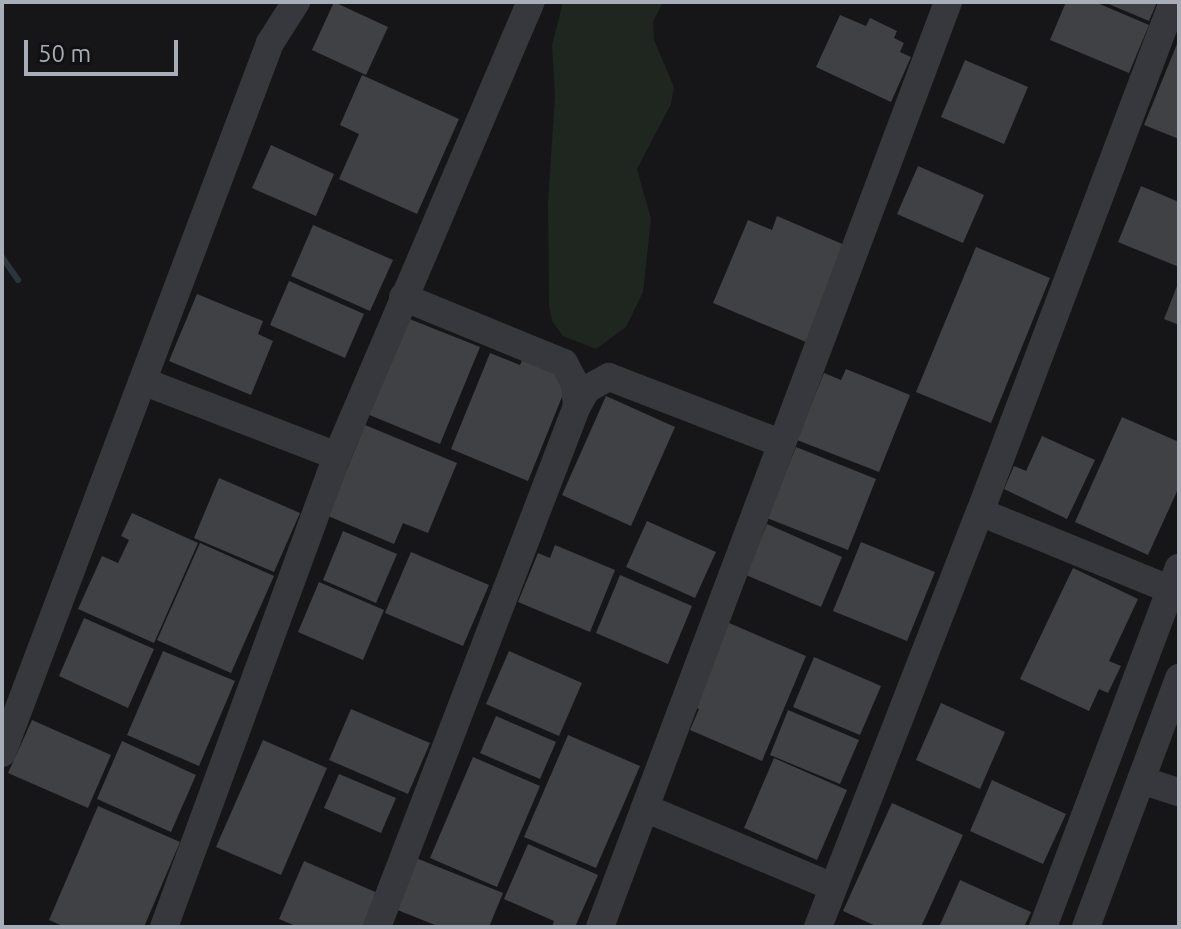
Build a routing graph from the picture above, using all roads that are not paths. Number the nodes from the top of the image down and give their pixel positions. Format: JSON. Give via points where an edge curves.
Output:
{"nodes":[{"id":1,"x":296,"y":2,"type":"edge"},
{"id":2,"x":531,"y":2,"type":"edge"},
{"id":3,"x":948,"y":2,"type":"edge"},
{"id":4,"x":1173,"y":2,"type":"edge"},
{"id":5,"x":403,"y":297,"type":"junction"},
{"id":6,"x":145,"y":382,"type":"junction"},
{"id":7,"x":577,"y":406,"type":"junction"},
{"id":8,"x":780,"y":443,"type":"junction"},
{"id":9,"x":337,"y":456,"type":"junction"},
{"id":10,"x":980,"y":512,"type":"junction"},
{"id":11,"x":1175,"y":579,"type":"edge"},
{"id":12,"x":1179,"y":678,"type":"edge"},
{"id":13,"x":2,"y":753,"type":"edge"},
{"id":14,"x":1141,"y":780,"type":"junction"},
{"id":15,"x":1179,"y":792,"type":"edge"},
{"id":16,"x":645,"y":808,"type":"junction"},
{"id":17,"x":833,"y":887,"type":"junction"},
{"id":18,"x":174,"y":924,"type":"edge"},
{"id":19,"x":377,"y":927,"type":"edge"},
{"id":20,"x":600,"y":927,"type":"edge"},
{"id":21,"x":818,"y":927,"type":"edge"},
{"id":22,"x":1043,"y":927,"type":"edge"},
{"id":23,"x":1086,"y":927,"type":"edge"}],
"edges":[{"from":1,"to":6,"type":"street","via":[[270,43]]},
{"from":2,"to":5,"type":"street"},
{"from":3,"to":8,"type":"street"},
{"from":4,"to":10,"type":"street"},
{"from":5,"to":7,"type":"street","via":[[564,363],[575,384]]},
{"from":5,"to":9,"type":"street"},
{"from":6,"to":9,"type":"street"},
{"from":6,"to":13,"type":"street"},
{"from":7,"to":8,"type":"street","via":[[587,389],[609,377]]},
{"from":7,"to":19,"type":"street"},
{"from":8,"to":16,"type":"street"},
{"from":9,"to":18,"type":"street"},
{"from":10,"to":11,"type":"street"},
{"from":10,"to":17,"type":"street"},
{"from":11,"to":22,"type":"street"},
{"from":12,"to":14,"type":"street"},
{"from":14,"to":15,"type":"street"},
{"from":14,"to":23,"type":"street"},
{"from":16,"to":17,"type":"street"},
{"from":16,"to":20,"type":"street"},
{"from":17,"to":21,"type":"street"}]}
